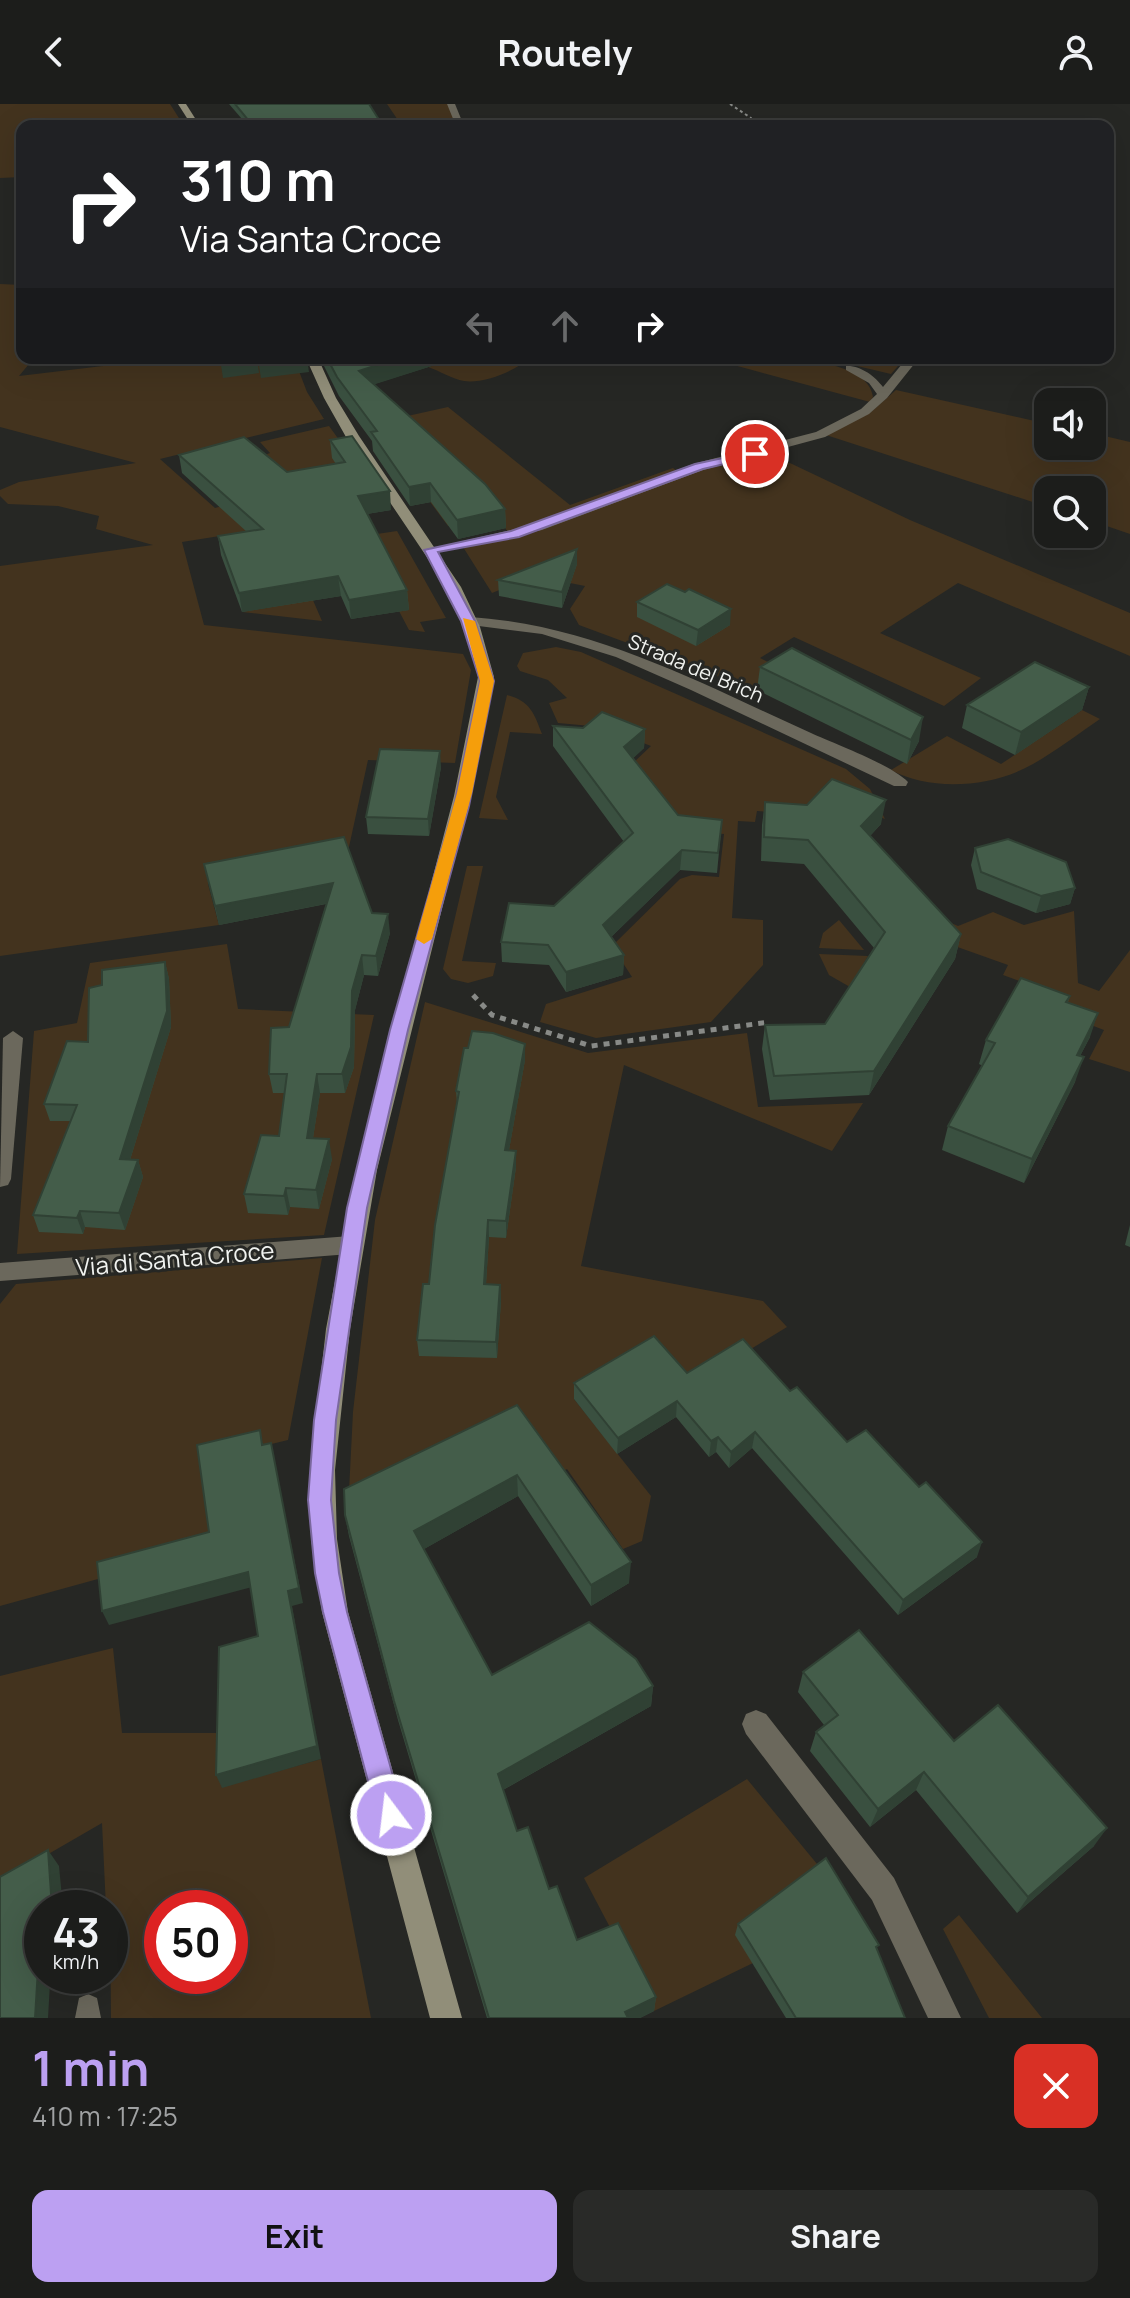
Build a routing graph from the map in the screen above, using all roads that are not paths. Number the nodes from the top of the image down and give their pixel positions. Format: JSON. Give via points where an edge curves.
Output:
{"nodes":[{"id":1,"x":315,"y":364,"type":"edge"},
{"id":2,"x":908,"y":364,"type":"edge"},
{"id":3,"x":850,"y":368,"type":"dead end"},
{"id":4,"x":883,"y":395,"type":"junction"},
{"id":5,"x":431,"y":550,"type":"junction"},
{"id":6,"x":468,"y":621,"type":"junction"},
{"id":7,"x":900,"y":782,"type":"dead end"},
{"id":8,"x":13,"y":1038,"type":"dead end"},
{"id":9,"x":0,"y":1179,"type":"edge"},
{"id":10,"x":350,"y":1245,"type":"junction"},
{"id":11,"x":0,"y":1272,"type":"edge"},
{"id":12,"x":756,"y":1724,"type":"dead end"},
{"id":13,"x":446,"y":2018,"type":"edge"},
{"id":14,"x":945,"y":2018,"type":"edge"}],
"edges":[{"from":1,"to":5,"type":"main road","via":[[341,419]]},
{"from":2,"to":4,"type":"street"},
{"from":3,"to":4,"type":"street","via":[[873,381]]},
{"from":4,"to":5,"type":"street","via":[[853,418],[790,444],[699,467],[514,534]]},
{"from":5,"to":6,"type":"main road"},
{"from":6,"to":7,"type":"street","name":"Strada del Brich","via":[[542,629],[674,677]]},
{"from":6,"to":10,"type":"main road","via":[[485,669],[485,692]]},
{"from":8,"to":9,"type":"street"},
{"from":10,"to":11,"type":"street","name":"Via di Santa Croce"},
{"from":10,"to":13,"type":"main road","via":[[319,1500],[327,1573]]},
{"from":12,"to":14,"type":"street","via":[[883,1889]]}]}
